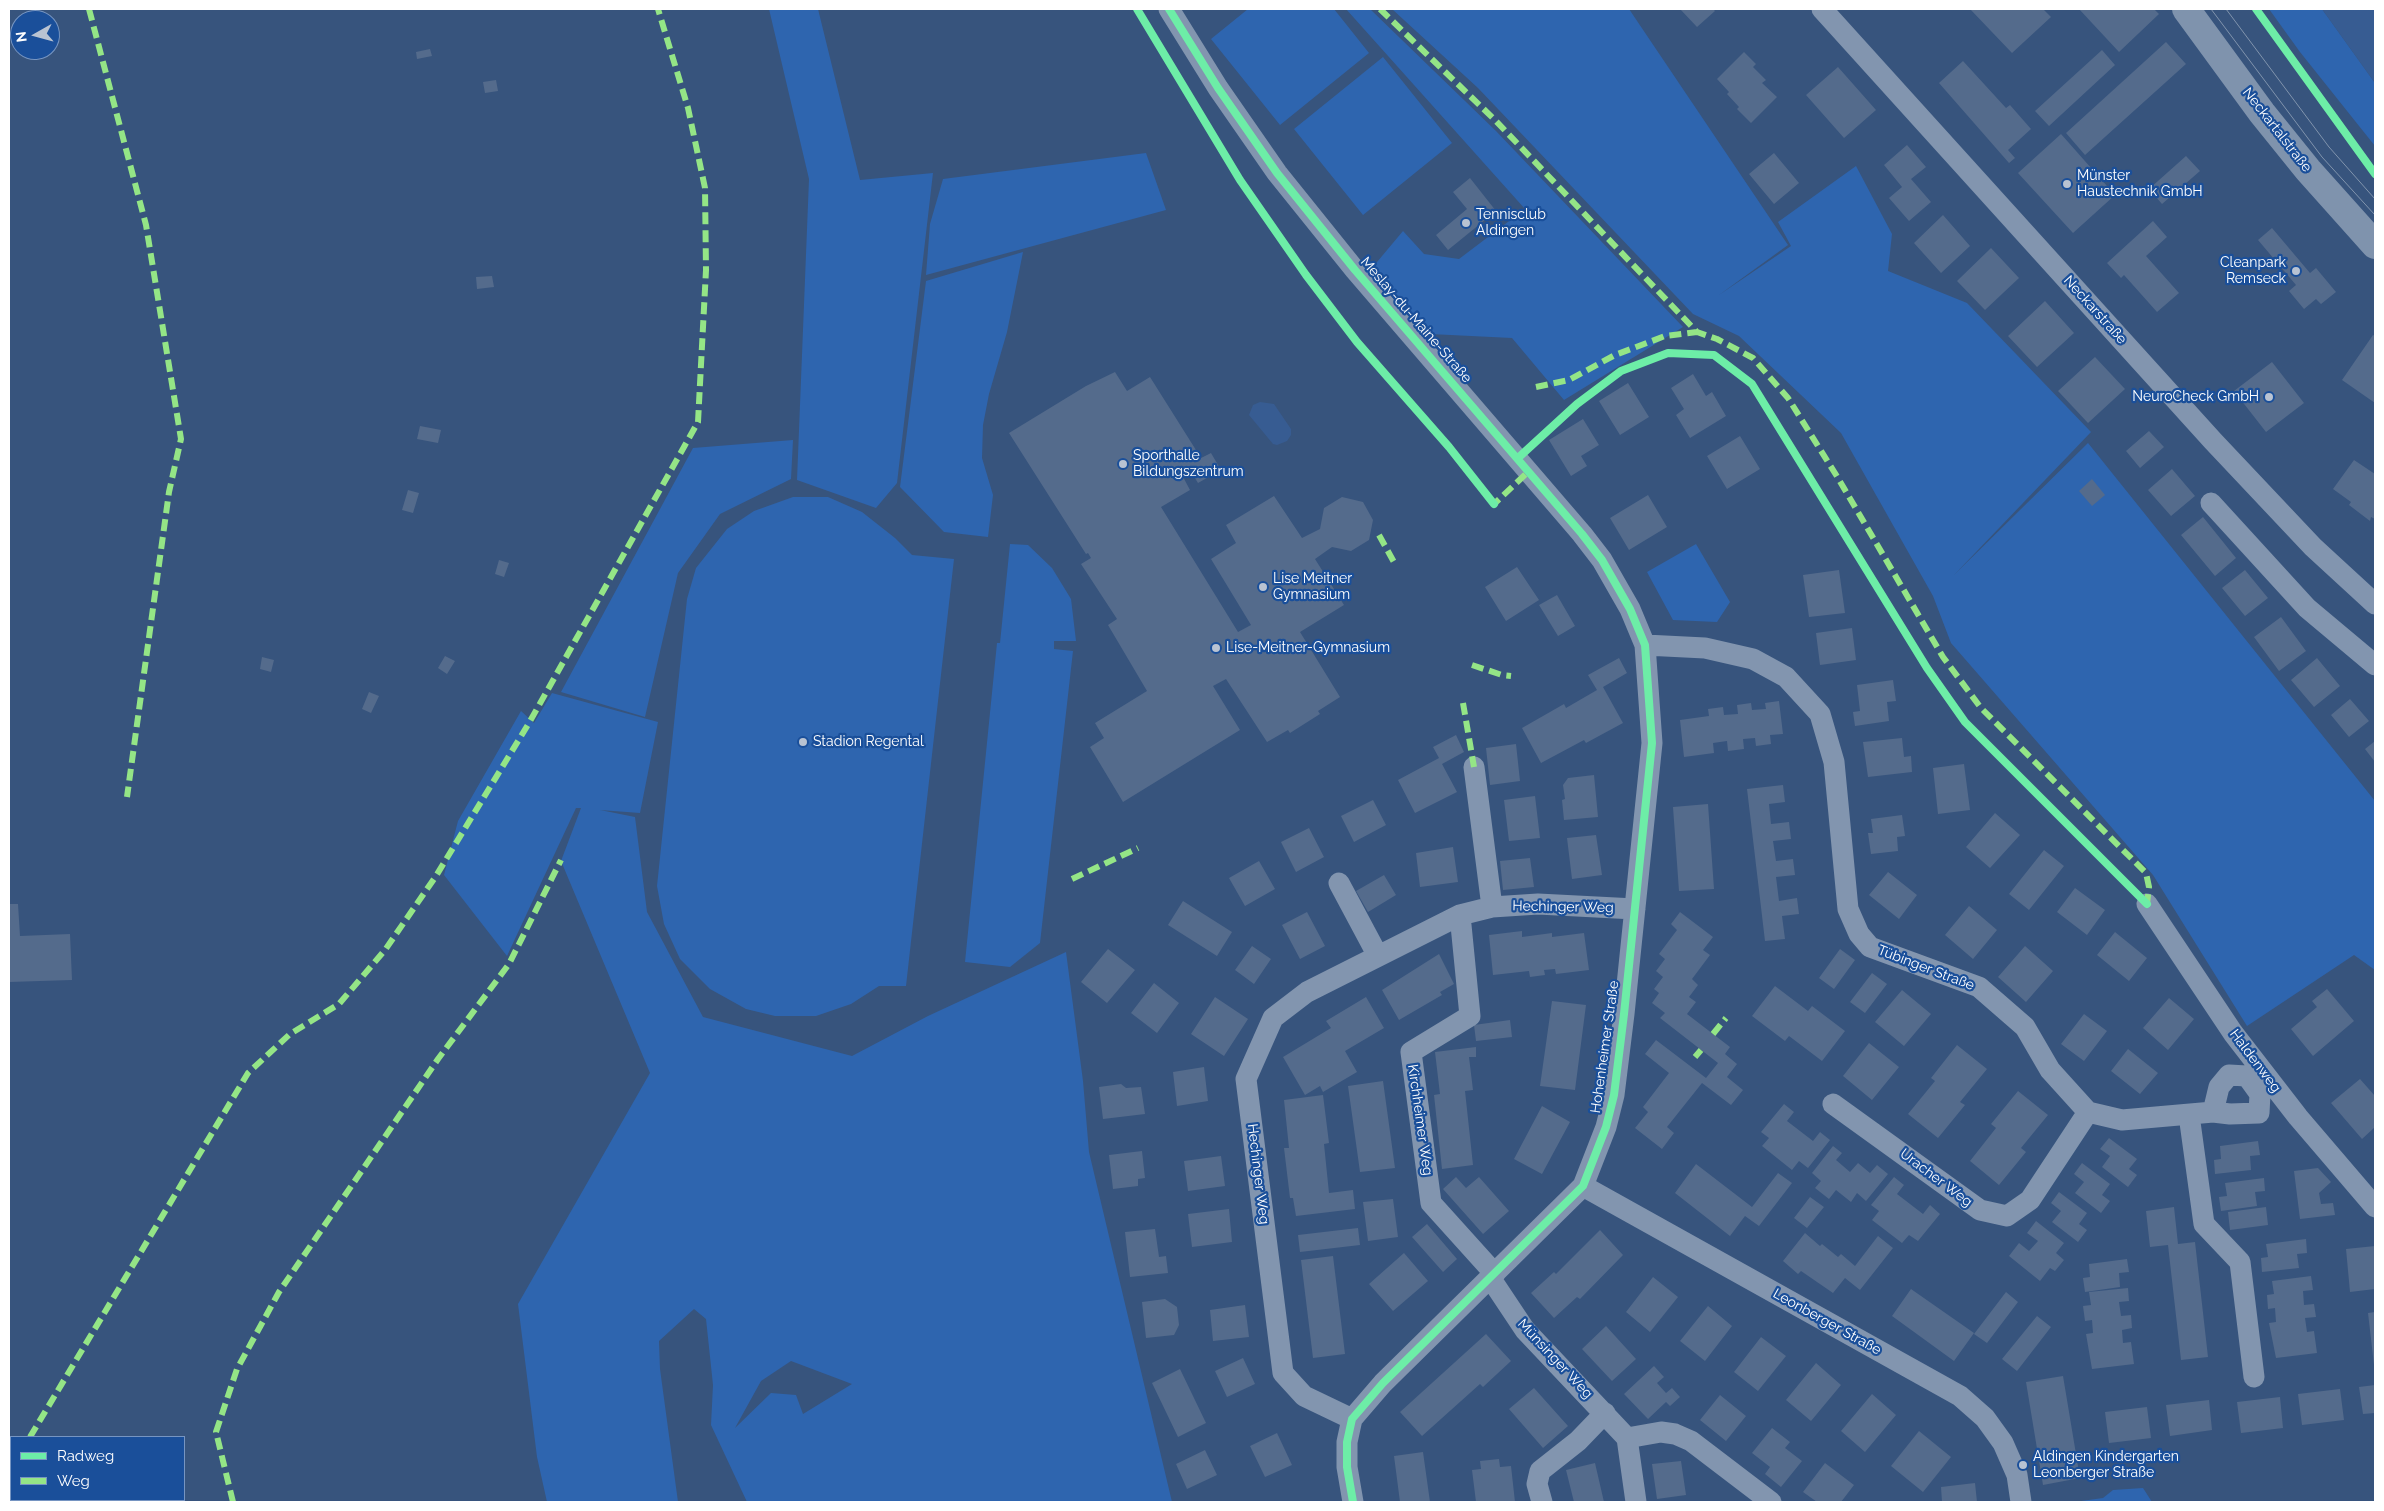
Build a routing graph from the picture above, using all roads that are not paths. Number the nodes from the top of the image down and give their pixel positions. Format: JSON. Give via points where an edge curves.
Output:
{"nodes":[{"id":1,"x":1169,"y":9,"type":"edge"},
{"id":2,"x":1822,"y":9,"type":"edge"},
{"id":3,"x":2186,"y":9,"type":"edge"},
{"id":4,"x":2375,"y":245,"type":"edge"},
{"id":5,"x":2212,"y":503,"type":"dead end"},
{"id":6,"x":2375,"y":604,"type":"edge"},
{"id":7,"x":1644,"y":646,"type":"junction"},
{"id":8,"x":2375,"y":665,"type":"edge"},
{"id":9,"x":1474,"y":768,"type":"dead end"},
{"id":10,"x":1339,"y":882,"type":"dead end"},
{"id":11,"x":2147,"y":904,"type":"dead end"},
{"id":12,"x":1492,"y":907,"type":"junction"},
{"id":13,"x":1635,"y":909,"type":"junction"},
{"id":14,"x":1460,"y":915,"type":"junction"},
{"id":15,"x":1378,"y":956,"type":"junction"},
{"id":16,"x":1833,"y":1104,"type":"dead end"},
{"id":17,"x":2088,"y":1112,"type":"junction"},
{"id":18,"x":2212,"y":1112,"type":"dead end"},
{"id":19,"x":2189,"y":1115,"type":"junction"},
{"id":20,"x":1583,"y":1186,"type":"junction"},
{"id":21,"x":2375,"y":1207,"type":"edge"},
{"id":22,"x":1493,"y":1276,"type":"junction"},
{"id":23,"x":2254,"y":1377,"type":"dead end"},
{"id":24,"x":1605,"y":1413,"type":"junction"},
{"id":25,"x":1352,"y":1420,"type":"junction"},
{"id":26,"x":1628,"y":1438,"type":"junction"},
{"id":27,"x":1353,"y":1502,"type":"edge"},
{"id":28,"x":1542,"y":1502,"type":"edge"},
{"id":29,"x":1636,"y":1502,"type":"edge"},
{"id":30,"x":1772,"y":1502,"type":"edge"},
{"id":31,"x":2021,"y":1502,"type":"edge"}],
"edges":[{"from":1,"to":7,"type":"street","name":"Meslay-du-Maine-Straße","via":[[1218,88],[1278,173],[1355,270],[1592,547],[1611,573],[1630,609]]},
{"from":2,"to":6,"type":"street","name":"Neckarstraße","via":[[2213,441],[2313,547]]},
{"from":3,"to":4,"type":"main road","name":"Neckartalstraße","via":[[2279,134]]},
{"from":5,"to":8,"type":"street","via":[[2307,608]]},
{"from":7,"to":13,"type":"street","name":"Hohenheimer Straße","via":[[1652,743]]},
{"from":7,"to":17,"type":"street","name":"Tübinger Straße","via":[[1705,648],[1754,658],[1786,677],[1820,714],[1834,762],[1848,910],[1859,934],[1870,947],[1978,987],[2025,1027],[2050,1070]]},
{"from":9,"to":12,"type":"street","name":"Hechinger Weg"},
{"from":10,"to":15,"type":"street"},
{"from":11,"to":21,"type":"street","name":"Haldenweg","via":[[2233,1033],[2298,1117]]},
{"from":12,"to":13,"type":"street","name":"Hechinger Weg","via":[[1538,904]]},
{"from":12,"to":14,"type":"street","name":"Hechinger Weg"},
{"from":13,"to":20,"type":"street","name":"Hohenheimer Straße","via":[[1614,1096],[1606,1127]]},
{"from":14,"to":15,"type":"street","name":"Hechinger Weg"},
{"from":14,"to":22,"type":"street","name":"Kirchheimer Weg","via":[[1470,1016],[1411,1052],[1431,1203]]},
{"from":15,"to":25,"type":"street","name":"Hechinger Weg","via":[[1307,992],[1273,1018],[1246,1079],[1283,1373],[1304,1396]]},
{"from":16,"to":17,"type":"street","name":"Uracher Weg","via":[[1980,1210],[2007,1216],[2030,1200]]},
{"from":17,"to":19,"type":"street","via":[[2122,1120]]},
{"from":18,"to":19,"type":"street"},
{"from":19,"to":23,"type":"street","via":[[2204,1224],[2240,1262]]},
{"from":20,"to":22,"type":"street","name":"Hohenheimer Straße"},
{"from":20,"to":31,"type":"street","name":"Leonberger Straße","via":[[1960,1396],[1999,1436],[2017,1475]]},
{"from":22,"to":24,"type":"street","name":"Münsinger Weg","via":[[1525,1330]]},
{"from":22,"to":25,"type":"street","name":"Hohenheimer Straße","via":[[1383,1382]]},
{"from":24,"to":26,"type":"street","name":"Münsinger Weg"},
{"from":24,"to":28,"type":"street","via":[[1578,1441],[1540,1471],[1537,1484]]},
{"from":25,"to":27,"type":"street","name":"Hohenheimer Straße","via":[[1347,1442],[1347,1467]]},
{"from":26,"to":29,"type":"street"},
{"from":26,"to":30,"type":"street","via":[[1661,1432],[1691,1441]]}]}
